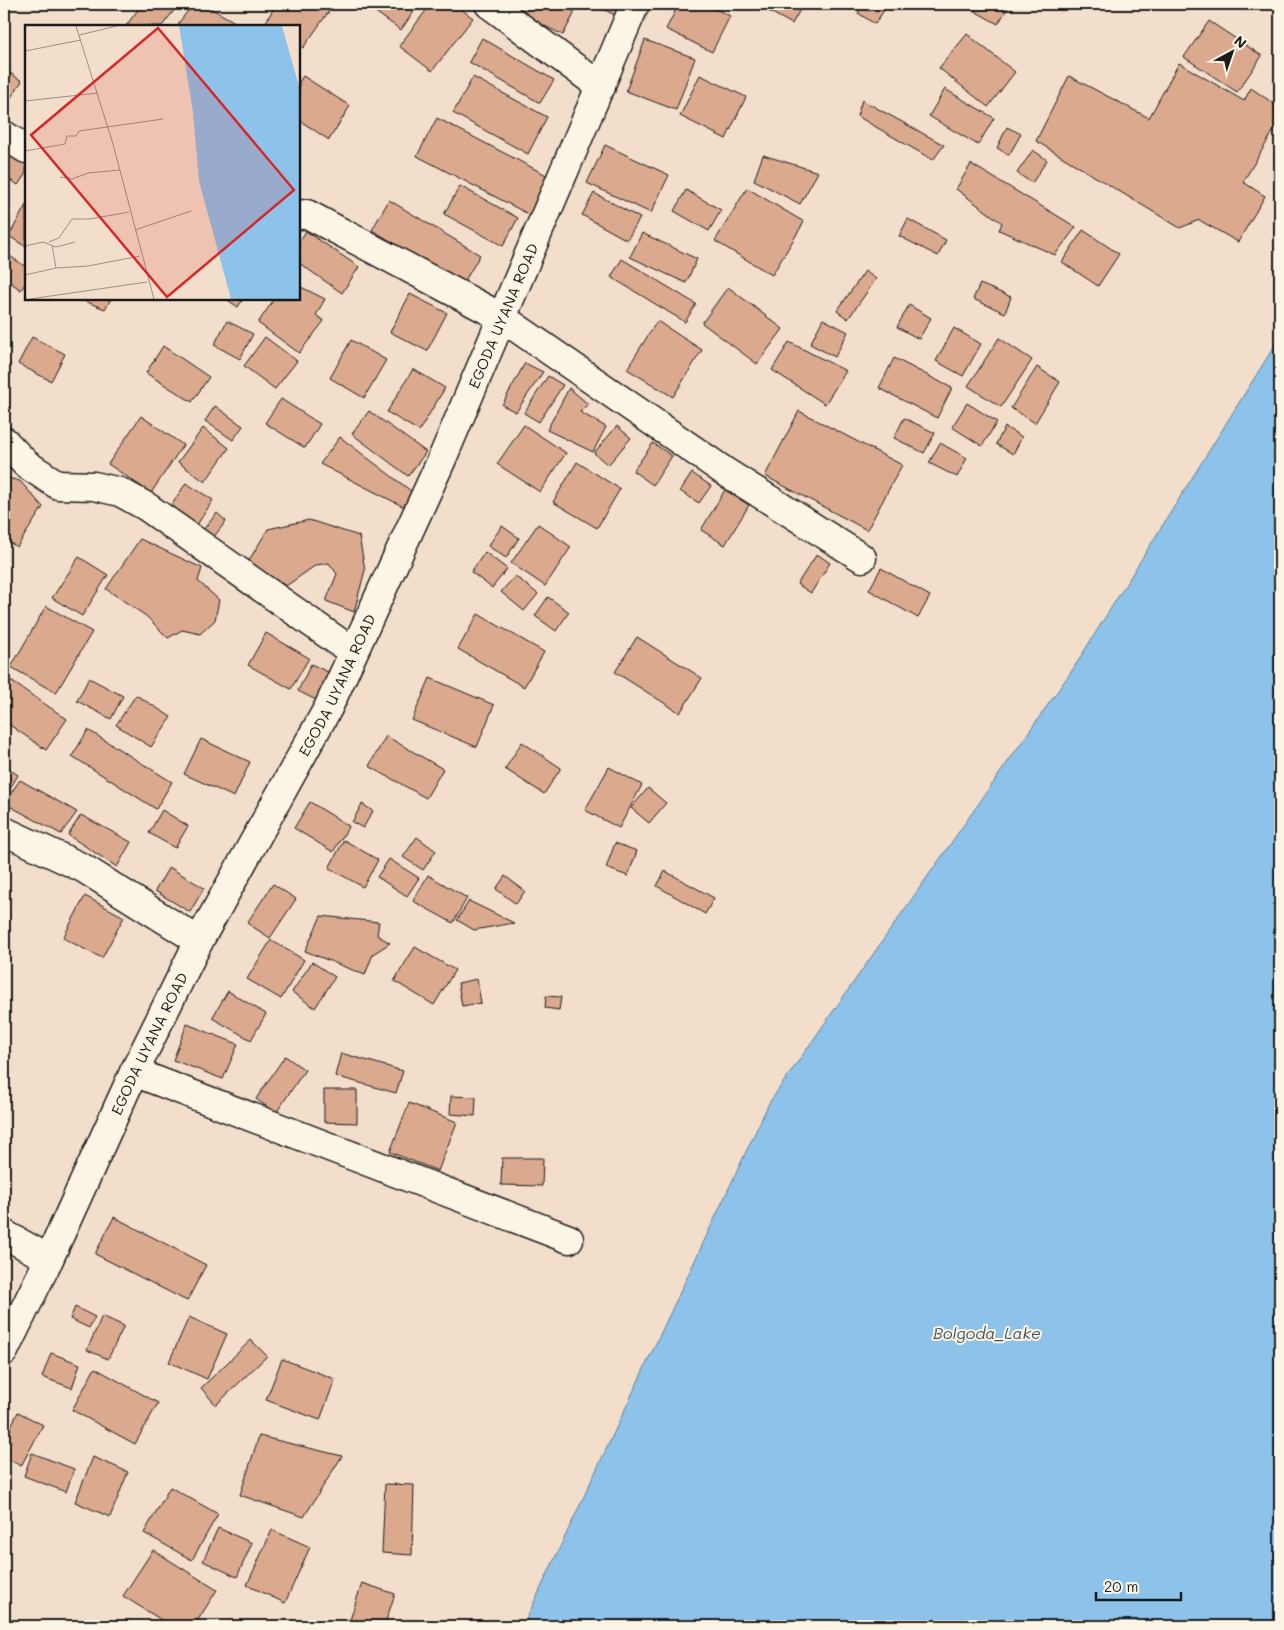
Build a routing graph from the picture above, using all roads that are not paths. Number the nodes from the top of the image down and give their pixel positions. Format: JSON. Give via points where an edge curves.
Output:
{"nodes":[{"id":1,"x":489,"y":4,"type":"edge"},
{"id":2,"x":635,"y":4,"type":"edge"},
{"id":3,"x":601,"y":87,"type":"junction"},
{"id":4,"x":4,"y":135,"type":"edge"},
{"id":5,"x":25,"y":148,"type":"edge"},
{"id":6,"x":300,"y":215,"type":"edge"},
{"id":7,"x":501,"y":317,"type":"junction"},
{"id":8,"x":4,"y":441,"type":"edge"},
{"id":9,"x":862,"y":558,"type":"dead end"},
{"id":10,"x":353,"y":652,"type":"junction"},
{"id":11,"x":4,"y":831,"type":"edge"},
{"id":12,"x":199,"y":941,"type":"junction"},
{"id":13,"x":134,"y":1072,"type":"junction"},
{"id":14,"x":4,"y":1234,"type":"edge"},
{"id":15,"x":569,"y":1239,"type":"dead end"},
{"id":16,"x":49,"y":1258,"type":"junction"},
{"id":17,"x":4,"y":1351,"type":"edge"}],
"edges":[{"from":1,"to":3,"type":"street"},
{"from":2,"to":3,"type":"street","name":"EGODA UYANA ROAD"},
{"from":3,"to":7,"type":"street","name":"EGODA UYANA ROAD"},
{"from":4,"to":5,"type":"street"},
{"from":6,"to":7,"type":"street","via":[[307,214]]},
{"from":7,"to":9,"type":"street","via":[[724,472]]},
{"from":7,"to":10,"type":"street","name":"EGODA UYANA ROAD","via":[[442,459]]},
{"from":8,"to":10,"type":"street","via":[[26,464],[58,485],[94,486],[120,492],[147,507]]},
{"from":10,"to":12,"type":"street","name":"EGODA UYANA ROAD","via":[[328,708]]},
{"from":11,"to":12,"type":"street","via":[[83,868]]},
{"from":12,"to":13,"type":"street","name":"EGODA UYANA ROAD"},
{"from":13,"to":15,"type":"street"},
{"from":13,"to":16,"type":"street","name":"EGODA UYANA ROAD"},
{"from":14,"to":16,"type":"street"},
{"from":16,"to":17,"type":"street","name":"EGODA UYANA ROAD"}]}
